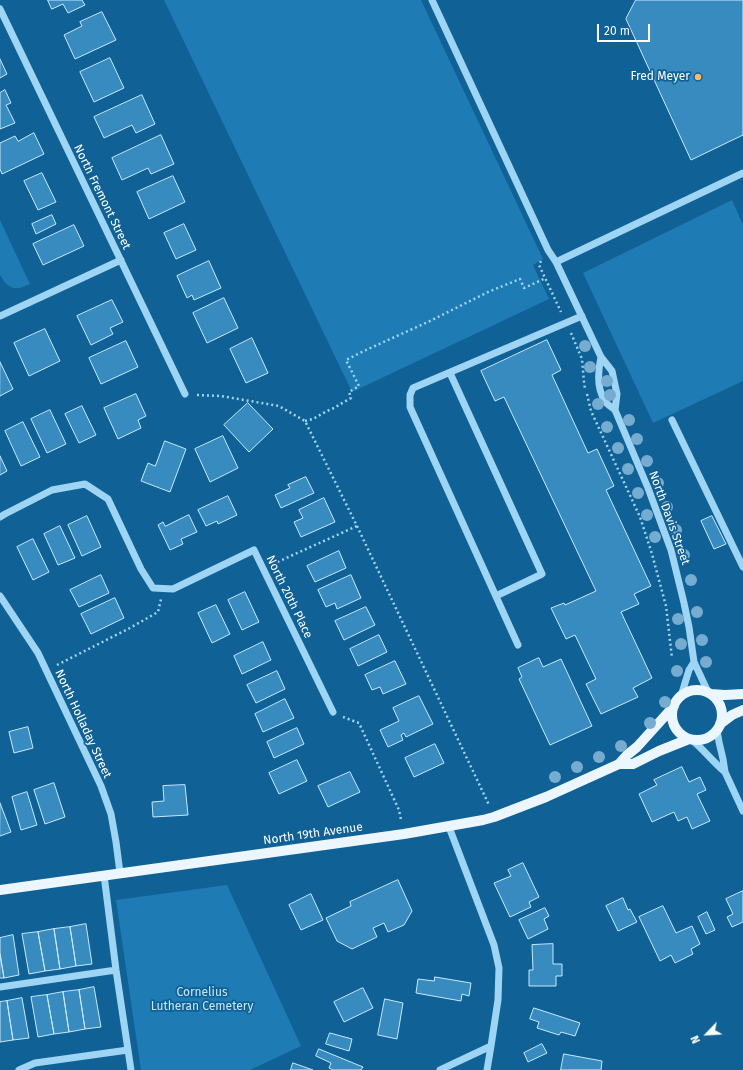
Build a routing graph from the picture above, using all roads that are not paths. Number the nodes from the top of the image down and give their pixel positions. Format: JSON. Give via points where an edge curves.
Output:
{"nodes":[{"id":1,"x":432,"y":0,"type":"edge"},
{"id":2,"x":0,"y":9,"type":"edge"},
{"id":3,"x":743,"y":173,"type":"edge"},
{"id":4,"x":121,"y":260,"type":"junction"},
{"id":5,"x":556,"y":262,"type":"junction"},
{"id":6,"x":0,"y":315,"type":"edge"},
{"id":7,"x":582,"y":316,"type":"junction"},
{"id":8,"x":601,"y":357,"type":"junction"},
{"id":9,"x":450,"y":373,"type":"junction"},
{"id":10,"x":185,"y":394,"type":"road end"},
{"id":11,"x":615,"y":410,"type":"junction"},
{"id":12,"x":672,"y":420,"type":"dead end"},
{"id":13,"x":0,"y":518,"type":"edge"},
{"id":14,"x":743,"y":567,"type":"edge"},
{"id":15,"x":0,"y":596,"type":"edge"},
{"id":16,"x":496,"y":596,"type":"junction"},
{"id":17,"x":518,"y":645,"type":"dead end"},
{"id":18,"x":694,"y":662,"type":"junction"},
{"id":19,"x":710,"y":693,"type":"junction"},
{"id":20,"x":743,"y":694,"type":"edge"},
{"id":21,"x":681,"y":696,"type":"junction"},
{"id":22,"x":674,"y":705,"type":"junction"},
{"id":23,"x":743,"y":710,"type":"edge"},
{"id":24,"x":333,"y":712,"type":"road end"},
{"id":25,"x":719,"y":727,"type":"junction"},
{"id":26,"x":691,"y":739,"type":"junction"},
{"id":27,"x":619,"y":764,"type":"junction"},
{"id":28,"x":724,"y":772,"type":"junction"},
{"id":29,"x":743,"y":811,"type":"edge"},
{"id":30,"x":449,"y":827,"type":"junction"},
{"id":31,"x":120,"y":873,"type":"junction"},
{"id":32,"x":104,"y":876,"type":"junction"},
{"id":33,"x":0,"y":890,"type":"edge"},
{"id":34,"x":116,"y":970,"type":"junction"},
{"id":35,"x":0,"y":987,"type":"edge"},
{"id":36,"x":491,"y":1046,"type":"junction"},
{"id":37,"x":128,"y":1050,"type":"junction"},
{"id":38,"x":19,"y":1070,"type":"edge"},
{"id":39,"x":131,"y":1070,"type":"edge"},
{"id":40,"x":440,"y":1070,"type":"edge"},
{"id":41,"x":487,"y":1070,"type":"edge"}],
"edges":[{"from":1,"to":5,"type":"street","name":"North Davis Street","via":[[548,250]]},
{"from":2,"to":4,"type":"street","name":"North Fremont Street"},
{"from":3,"to":5,"type":"street"},
{"from":4,"to":6,"type":"street"},
{"from":4,"to":10,"type":"street","name":"North Fremont Street"},
{"from":5,"to":7,"type":"street","name":"North Davis Street"},
{"from":7,"to":8,"type":"street","name":"North Davis Street"},
{"from":7,"to":9,"type":"street"},
{"from":8,"to":11,"type":"street","name":"North Davis Street","via":[[612,371],[617,394]]},
{"from":8,"to":11,"type":"street","name":"North Davis Street","via":[[598,369],[600,389],[605,402]]},
{"from":9,"to":16,"type":"street","via":[[414,388],[410,395],[410,407]]},
{"from":9,"to":16,"type":"street","via":[[542,574]]},
{"from":11,"to":18,"type":"street","name":"North Davis Street","via":[[671,550],[689,627]]},
{"from":12,"to":14,"type":"street"},
{"from":13,"to":24,"type":"street","name":"North 20th Place","via":[[52,490],[85,484],[108,499],[140,568],[153,588],[173,588],[254,550]]},
{"from":15,"to":31,"type":"street","name":"North Holladay Street","via":[[38,653],[101,786],[111,814]]},
{"from":16,"to":17,"type":"street"},
{"from":18,"to":19,"type":"street","name":"North Davis Street"},
{"from":18,"to":21,"type":"street"},
{"from":19,"to":20,"type":"main road"},
{"from":19,"to":21,"type":"main road","via":[[702,690],[691,691]]},
{"from":19,"to":25,"type":"main road","via":[[721,708],[722,719]]},
{"from":21,"to":22,"type":"main road","name":"North 19th Avenue"},
{"from":22,"to":26,"type":"main road","via":[[673,723],[680,732]]},
{"from":22,"to":27,"type":"main road","name":"North 19th Avenue"},
{"from":23,"to":25,"type":"main road","name":"North 19th Avenue","via":[[732,715]]},
{"from":25,"to":26,"type":"main road","name":"North 19th Avenue","via":[[713,735],[706,738]]},
{"from":25,"to":28,"type":"street"},
{"from":26,"to":27,"type":"main road","name":"North 19th Avenue","via":[[633,764]]},
{"from":26,"to":28,"type":"street"},
{"from":27,"to":30,"type":"main road","name":"North 19th Avenue","via":[[494,817]]},
{"from":28,"to":29,"type":"street"},
{"from":30,"to":31,"type":"main road","name":"North 19th Avenue"},
{"from":30,"to":36,"type":"street","via":[[494,945],[499,968],[498,1000]]},
{"from":31,"to":32,"type":"main road","name":"North 19th Avenue"},
{"from":32,"to":33,"type":"main road","name":"North 19th Avenue"},
{"from":32,"to":34,"type":"street"},
{"from":34,"to":35,"type":"street"},
{"from":34,"to":37,"type":"street"},
{"from":36,"to":40,"type":"street"},
{"from":36,"to":41,"type":"street"},
{"from":37,"to":38,"type":"street","via":[[35,1063]]},
{"from":37,"to":39,"type":"street"}]}
